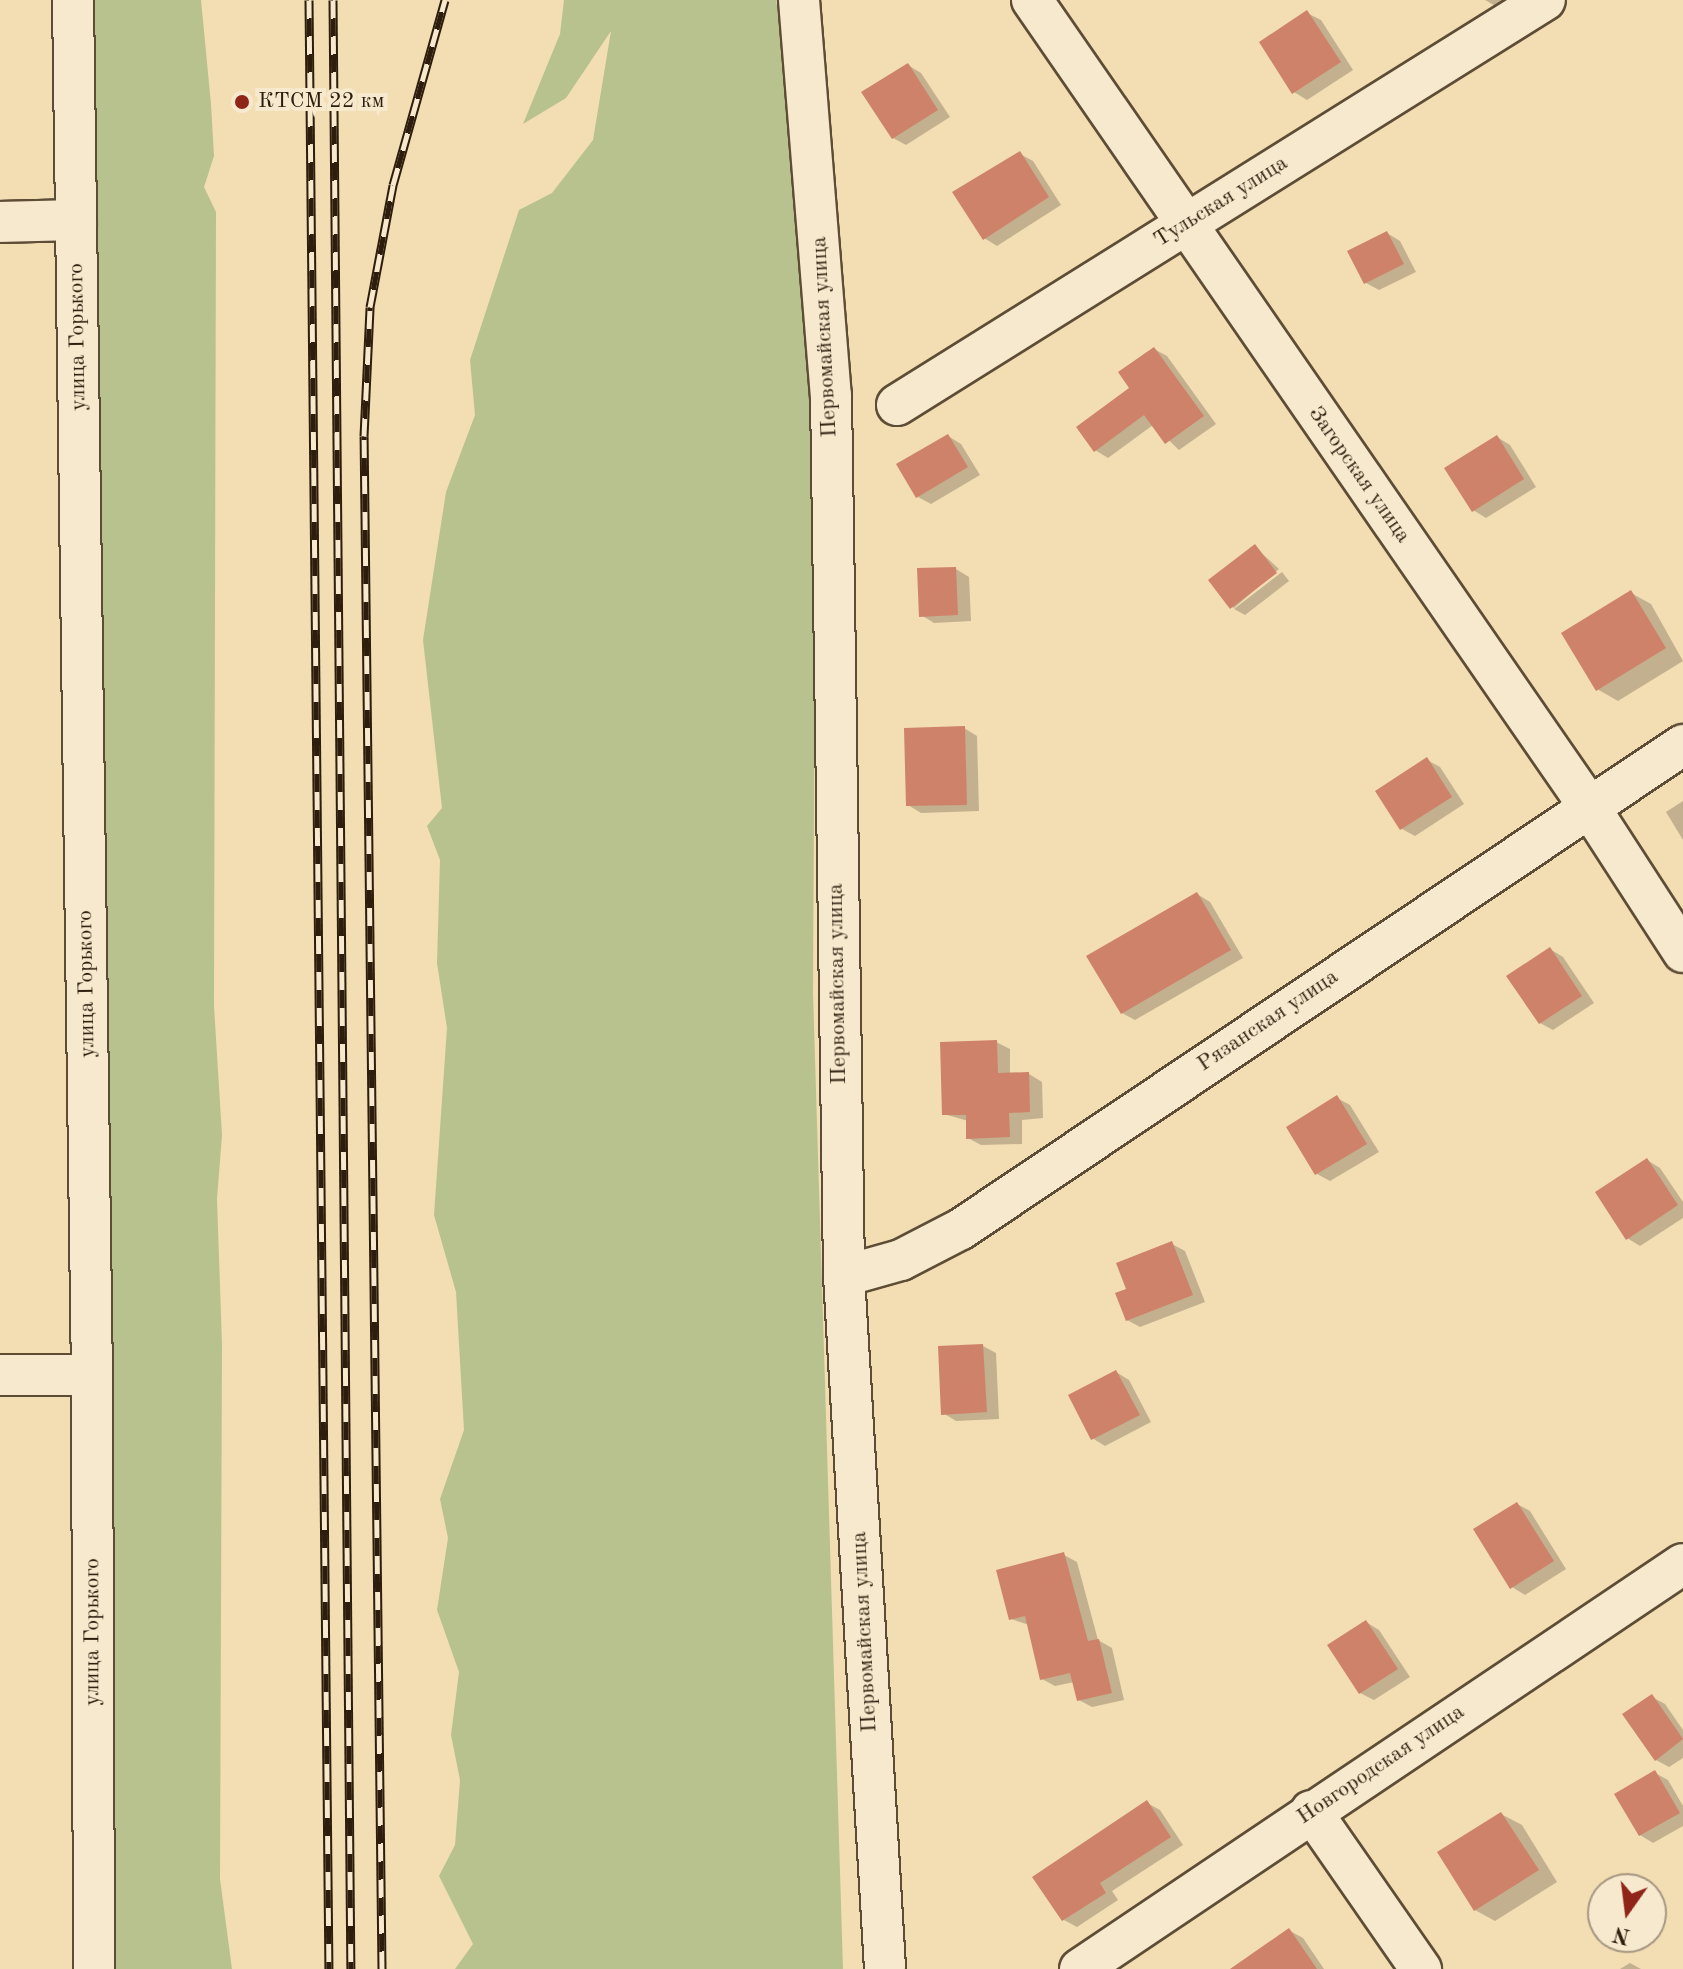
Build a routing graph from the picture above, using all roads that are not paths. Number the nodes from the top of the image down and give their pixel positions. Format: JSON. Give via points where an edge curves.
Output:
{"nodes":[{"id":1,"x":73,"y":0,"type":"edge"},
{"id":2,"x":799,"y":0,"type":"edge"},
{"id":3,"x":1032,"y":0,"type":"edge"},
{"id":4,"x":1545,"y":0,"type":"edge"},
{"id":5,"x":76,"y":220,"type":"junction"},
{"id":6,"x":0,"y":222,"type":"edge"},
{"id":7,"x":1185,"y":224,"type":"junction"},
{"id":8,"x":897,"y":405,"type":"dead end"},
{"id":9,"x":1683,"y":745,"type":"edge"},
{"id":10,"x":1588,"y":805,"type":"junction"},
{"id":11,"x":1683,"y":952,"type":"edge"},
{"id":12,"x":844,"y":1276,"type":"junction"},
{"id":13,"x":0,"y":1375,"type":"edge"},
{"id":14,"x":92,"y":1375,"type":"junction"},
{"id":15,"x":1683,"y":1564,"type":"edge"},
{"id":16,"x":1311,"y":1811,"type":"junction"},
{"id":17,"x":94,"y":1969,"type":"edge"},
{"id":18,"x":885,"y":1969,"type":"edge"},
{"id":19,"x":1080,"y":1969,"type":"edge"},
{"id":20,"x":1421,"y":1969,"type":"edge"}],
"edges":[{"from":1,"to":5,"type":"street","name":"улица Горького"},
{"from":2,"to":12,"type":"street","name":"Первомайская улица","via":[[831,395]]},
{"from":3,"to":7,"type":"street","name":"Загорская улица"},
{"from":4,"to":7,"type":"street","name":"Тульская улица"},
{"from":5,"to":6,"type":"street"},
{"from":5,"to":14,"type":"street","name":"улица Горького"},
{"from":7,"to":8,"type":"street","name":"Тульская улица"},
{"from":7,"to":10,"type":"street","name":"Загорская улица"},
{"from":9,"to":10,"type":"street","name":"Рязанская улица"},
{"from":10,"to":11,"type":"street","name":"Загорская улица"},
{"from":10,"to":12,"type":"street","name":"Рязанская улица","via":[[961,1229],[901,1260]]},
{"from":12,"to":18,"type":"street","name":"Первомайская улица"},
{"from":13,"to":14,"type":"street"},
{"from":14,"to":17,"type":"street","name":"улица Горького"},
{"from":15,"to":16,"type":"street","name":"Новгородская улица"},
{"from":16,"to":19,"type":"street","name":"Новгородская улица"},
{"from":16,"to":20,"type":"street"}]}
